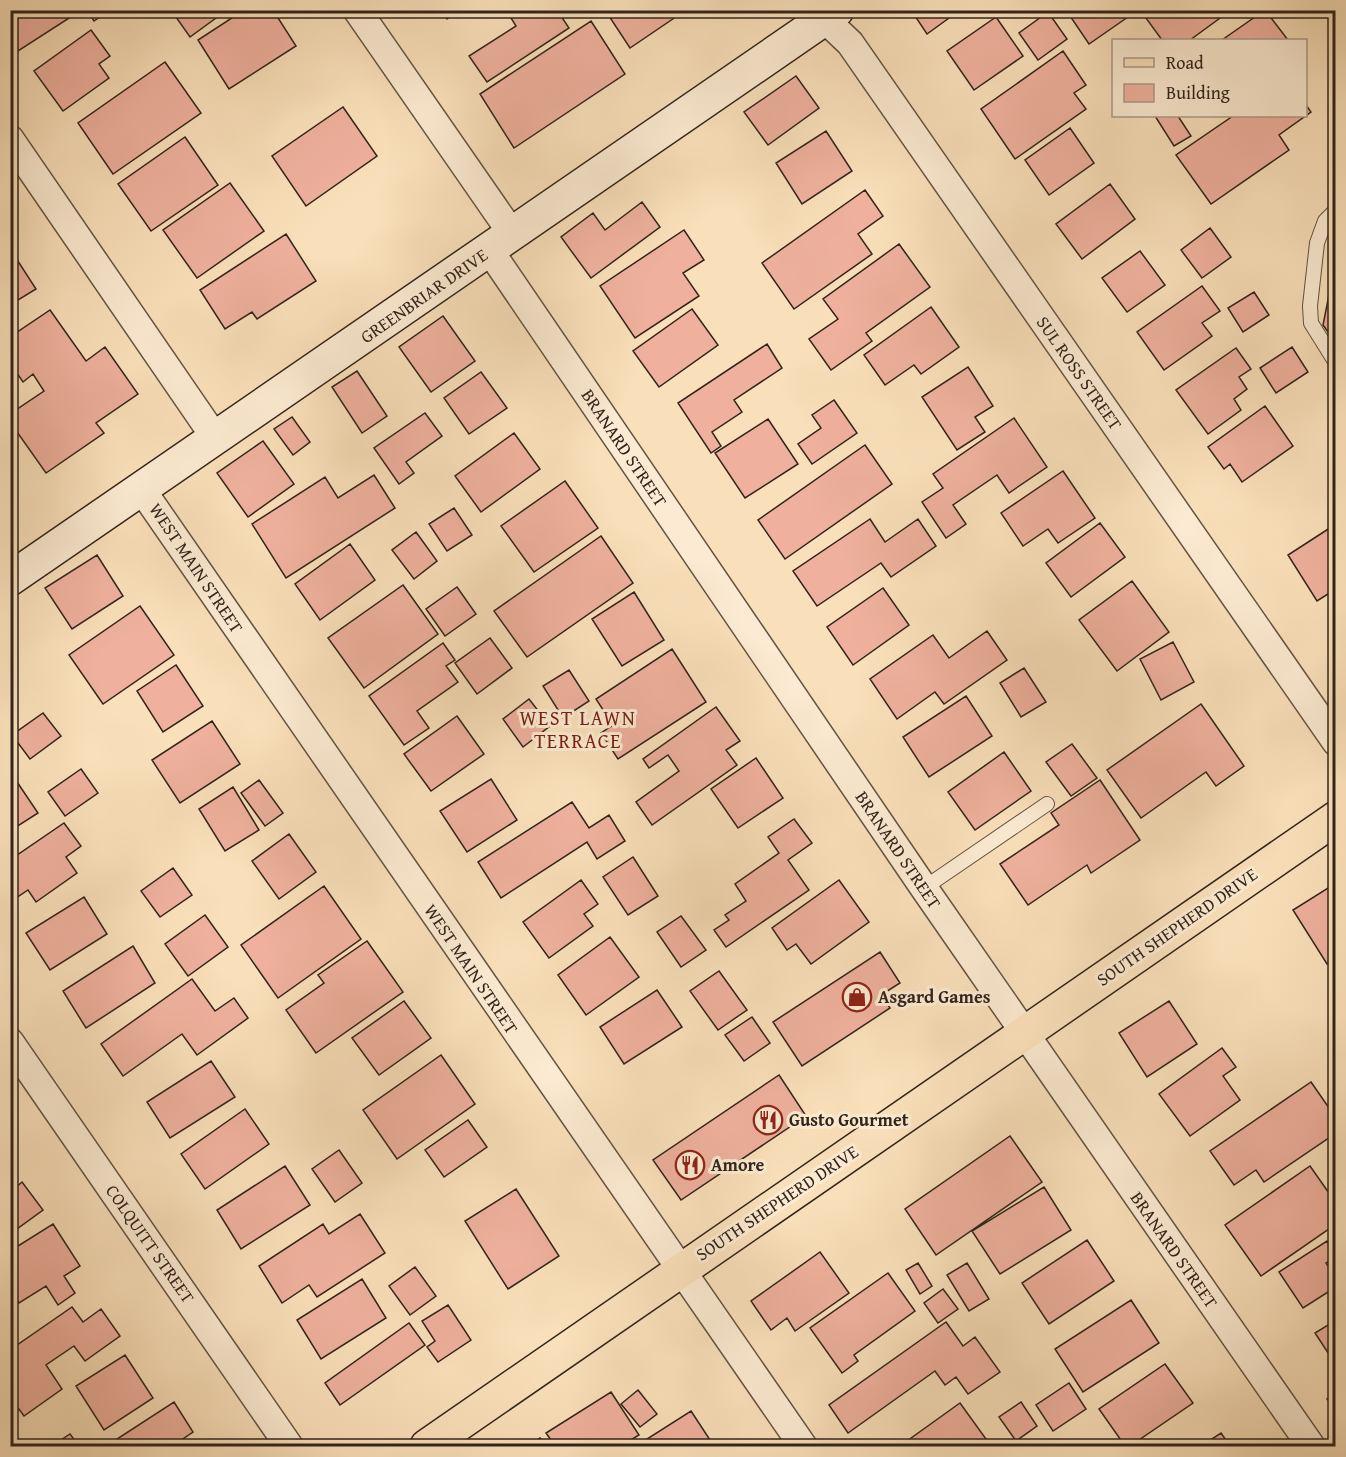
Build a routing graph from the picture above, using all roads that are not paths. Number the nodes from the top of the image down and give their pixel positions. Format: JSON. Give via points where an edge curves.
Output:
{"nodes":[{"id":1,"x":357,"y":10,"type":"edge"},
{"id":2,"x":825,"y":14,"type":"edge"},
{"id":3,"x":10,"y":139,"type":"edge"},
{"id":4,"x":1335,"y":210,"type":"edge"},
{"id":5,"x":501,"y":243,"type":"junction"},
{"id":6,"x":1335,"y":363,"type":"edge"},
{"id":7,"x":216,"y":439,"type":"junction"},
{"id":8,"x":142,"y":490,"type":"junction"},
{"id":9,"x":10,"y":579,"type":"edge"},
{"id":10,"x":1335,"y":742,"type":"edge"},
{"id":11,"x":1047,"y":804,"type":"dead end"},
{"id":12,"x":1335,"y":818,"type":"edge"},
{"id":13,"x":924,"y":888,"type":"junction"},
{"id":14,"x":1024,"y":1033,"type":"junction"},
{"id":15,"x":10,"y":1042,"type":"edge"},
{"id":16,"x":680,"y":1269,"type":"junction"},
{"id":17,"x":289,"y":1446,"type":"edge"},
{"id":18,"x":427,"y":1446,"type":"edge"},
{"id":19,"x":802,"y":1446,"type":"edge"},
{"id":20,"x":1311,"y":1446,"type":"edge"}],
"edges":[{"from":1,"to":5,"type":"street","name":"BRANARD STREET"},
{"from":2,"to":5,"type":"street","name":"GREENBRIAR DRIVE"},
{"from":2,"to":10,"type":"street","name":"SUL ROSS STREET","via":[[850,43]]},
{"from":3,"to":7,"type":"street"},
{"from":4,"to":6,"type":"lane","via":[[1325,221],[1317,243],[1310,306],[1311,323]]},
{"from":5,"to":7,"type":"street","name":"GREENBRIAR DRIVE"},
{"from":5,"to":13,"type":"street","name":"BRANARD STREET"},
{"from":7,"to":8,"type":"street","name":"GREENBRIAR DRIVE"},
{"from":8,"to":9,"type":"street","name":"GREENBRIAR DRIVE"},
{"from":8,"to":16,"type":"street","name":"WEST MAIN STREET"},
{"from":11,"to":13,"type":"lane"},
{"from":12,"to":14,"type":"main road","name":"SOUTH SHEPHERD DRIVE"},
{"from":13,"to":14,"type":"street","name":"BRANARD STREET"},
{"from":14,"to":16,"type":"main road","name":"SOUTH SHEPHERD DRIVE"},
{"from":14,"to":20,"type":"street","name":"BRANARD STREET"},
{"from":15,"to":17,"type":"street","name":"COLQUITT STREET"},
{"from":16,"to":18,"type":"main road","name":"SOUTH SHEPHERD DRIVE"},
{"from":16,"to":19,"type":"street","name":"WEST MAIN STREET"}]}
